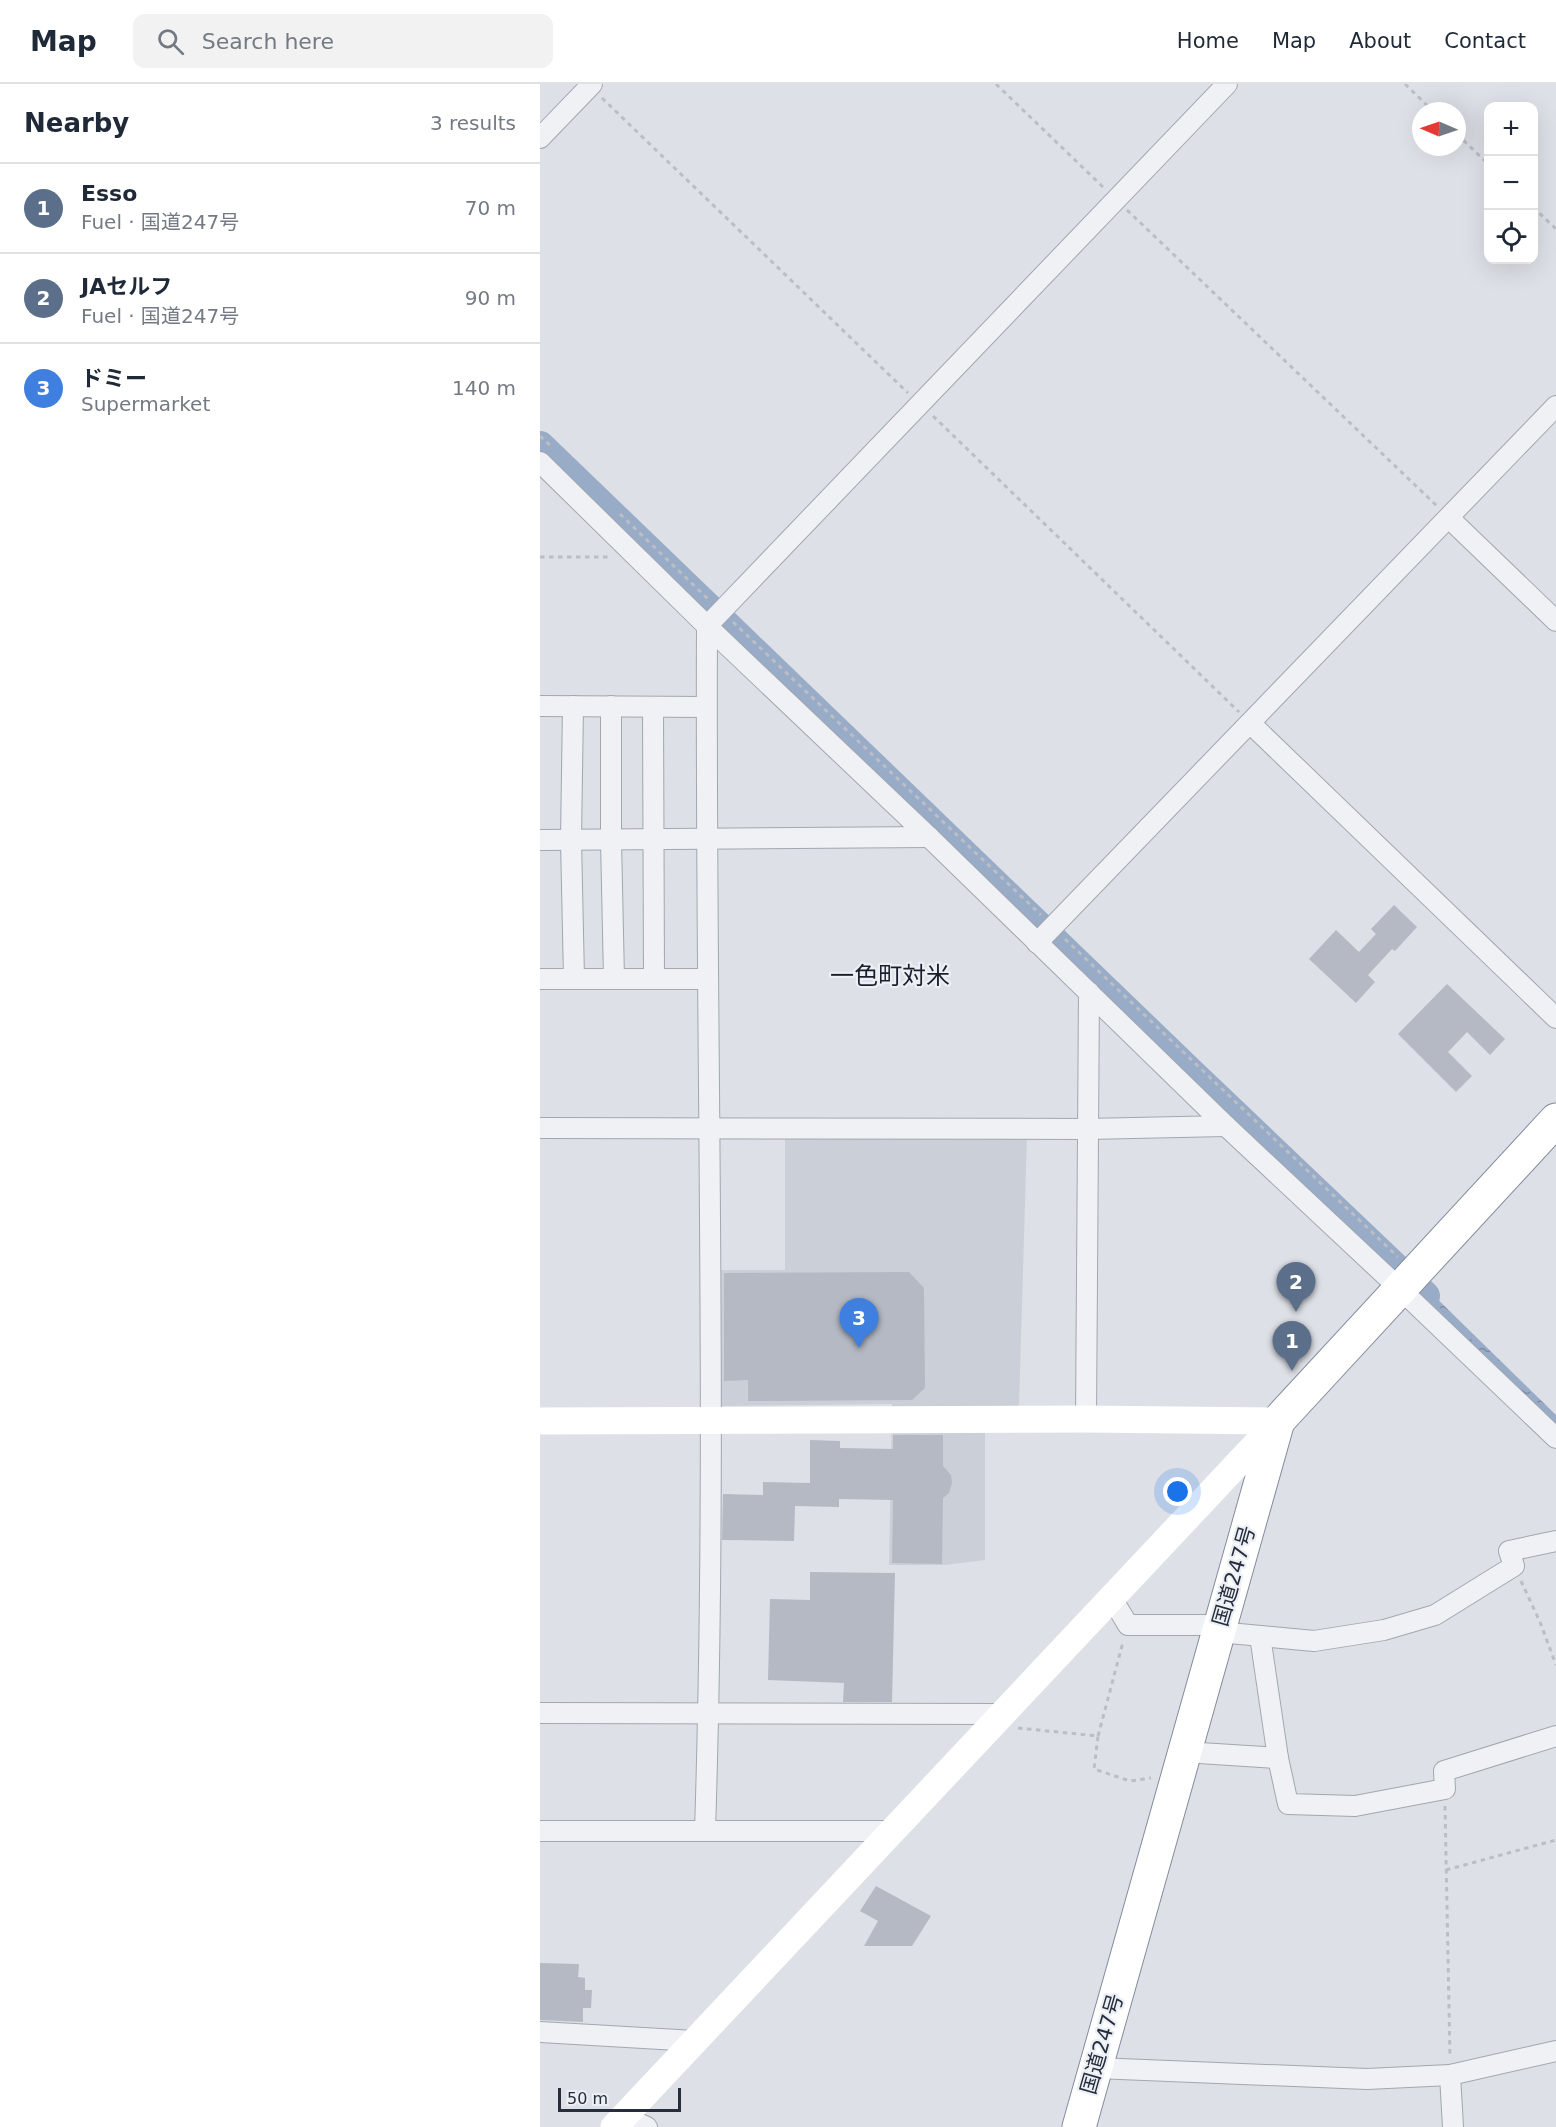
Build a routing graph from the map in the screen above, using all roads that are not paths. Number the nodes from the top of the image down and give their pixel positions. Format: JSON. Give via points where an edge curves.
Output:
{"nodes":[{"id":1,"x":1227,"y":84,"type":"edge"},
{"id":2,"x":591,"y":85,"type":"edge"},
{"id":3,"x":540,"y":138,"type":"edge"},
{"id":4,"x":1556,"y":406,"type":"edge"},
{"id":5,"x":548,"y":457,"type":"edge"},
{"id":6,"x":1449,"y":518,"type":"junction"},
{"id":7,"x":1556,"y":621,"type":"edge"},
{"id":8,"x":707,"y":626,"type":"junction"},
{"id":9,"x":540,"y":706,"type":"edge"},
{"id":10,"x":573,"y":706,"type":"junction"},
{"id":11,"x":611,"y":706,"type":"junction"},
{"id":12,"x":652,"y":707,"type":"junction"},
{"id":13,"x":706,"y":707,"type":"junction"},
{"id":14,"x":1250,"y":723,"type":"junction"},
{"id":15,"x":929,"y":837,"type":"junction"},
{"id":16,"x":540,"y":840,"type":"edge"},
{"id":17,"x":571,"y":840,"type":"junction"},
{"id":18,"x":611,"y":840,"type":"junction"},
{"id":19,"x":654,"y":840,"type":"junction"},
{"id":20,"x":706,"y":840,"type":"junction"},
{"id":21,"x":1037,"y":943,"type":"junction"},
{"id":22,"x":540,"y":979,"type":"edge"},
{"id":23,"x":574,"y":979,"type":"junction"},
{"id":24,"x":614,"y":979,"type":"junction"},
{"id":25,"x":654,"y":979,"type":"junction"},
{"id":26,"x":707,"y":979,"type":"junction"},
{"id":27,"x":540,"y":990,"type":"edge"},
{"id":28,"x":1089,"y":992,"type":"junction"},
{"id":29,"x":1556,"y":1018,"type":"edge"},
{"id":30,"x":1556,"y":1120,"type":"edge"},
{"id":31,"x":1226,"y":1126,"type":"junction"},
{"id":32,"x":540,"y":1128,"type":"edge"},
{"id":33,"x":708,"y":1128,"type":"junction"},
{"id":34,"x":1087,"y":1129,"type":"junction"},
{"id":35,"x":1408,"y":1281,"type":"junction"},
{"id":36,"x":1086,"y":1419,"type":"junction"},
{"id":37,"x":540,"y":1421,"type":"edge"},
{"id":38,"x":711,"y":1421,"type":"junction"},
{"id":39,"x":1278,"y":1421,"type":"junction"},
{"id":40,"x":1556,"y":1438,"type":"edge"},
{"id":41,"x":1556,"y":1540,"type":"edge"},
{"id":42,"x":1111,"y":1597,"type":"junction"},
{"id":43,"x":1219,"y":1628,"type":"junction"},
{"id":44,"x":1260,"y":1636,"type":"junction"},
{"id":45,"x":540,"y":1713,"type":"edge"},
{"id":46,"x":708,"y":1713,"type":"junction"},
{"id":47,"x":996,"y":1720,"type":"junction"},
{"id":48,"x":1556,"y":1736,"type":"edge"},
{"id":49,"x":1184,"y":1752,"type":"junction"},
{"id":50,"x":1278,"y":1758,"type":"junction"},
{"id":51,"x":891,"y":1830,"type":"junction"},
{"id":52,"x":540,"y":1831,"type":"edge"},
{"id":53,"x":705,"y":1831,"type":"junction"},
{"id":54,"x":540,"y":2032,"type":"edge"},
{"id":55,"x":695,"y":2041,"type":"junction"},
{"id":56,"x":1556,"y":2051,"type":"edge"},
{"id":57,"x":1096,"y":2068,"type":"junction"},
{"id":58,"x":1450,"y":2075,"type":"junction"},
{"id":59,"x":629,"y":2124,"type":"edge"},
{"id":60,"x":1079,"y":2127,"type":"edge"},
{"id":61,"x":1453,"y":2127,"type":"edge"}],
"edges":[{"from":1,"to":8,"type":"street","via":[[921,405],[715,605]]},
{"from":2,"to":3,"type":"street"},
{"from":4,"to":6,"type":"street"},
{"from":5,"to":8,"type":"street","via":[[637,557]]},
{"from":6,"to":7,"type":"street"},
{"from":6,"to":14,"type":"street"},
{"from":8,"to":13,"type":"street"},
{"from":8,"to":15,"type":"street"},
{"from":9,"to":10,"type":"street"},
{"from":10,"to":11,"type":"street"},
{"from":10,"to":17,"type":"street"},
{"from":11,"to":12,"type":"street"},
{"from":11,"to":18,"type":"street"},
{"from":12,"to":13,"type":"street"},
{"from":12,"to":19,"type":"street"},
{"from":13,"to":20,"type":"street"},
{"from":14,"to":21,"type":"street"},
{"from":14,"to":29,"type":"street"},
{"from":15,"to":20,"type":"street"},
{"from":15,"to":21,"type":"street"},
{"from":16,"to":17,"type":"street"},
{"from":17,"to":18,"type":"street"},
{"from":17,"to":23,"type":"street"},
{"from":18,"to":19,"type":"street"},
{"from":18,"to":24,"type":"street"},
{"from":19,"to":20,"type":"street"},
{"from":19,"to":25,"type":"street"},
{"from":20,"to":26,"type":"street"},
{"from":21,"to":28,"type":"street"},
{"from":22,"to":23,"type":"street"},
{"from":22,"to":27,"type":"street"},
{"from":23,"to":24,"type":"street"},
{"from":24,"to":25,"type":"street"},
{"from":25,"to":26,"type":"street"},
{"from":26,"to":33,"type":"street"},
{"from":28,"to":31,"type":"street"},
{"from":28,"to":34,"type":"street"},
{"from":30,"to":35,"type":"highway","name":"国道247号"},
{"from":31,"to":34,"type":"street"},
{"from":31,"to":35,"type":"street"},
{"from":32,"to":33,"type":"street"},
{"from":33,"to":34,"type":"street"},
{"from":33,"to":38,"type":"street"},
{"from":34,"to":36,"type":"street"},
{"from":35,"to":39,"type":"highway","name":"国道247号"},
{"from":35,"to":40,"type":"street"},
{"from":36,"to":38,"type":"street"},
{"from":36,"to":39,"type":"street"},
{"from":37,"to":38,"type":"street"},
{"from":38,"to":46,"type":"street"},
{"from":39,"to":42,"type":"street"},
{"from":39,"to":43,"type":"highway","name":"国道247号"},
{"from":41,"to":44,"type":"street","via":[[1509,1551],[1514,1566],[1435,1615],[1384,1630],[1314,1641]]},
{"from":42,"to":43,"type":"street","via":[[1128,1625]]},
{"from":42,"to":47,"type":"street"},
{"from":43,"to":44,"type":"street"},
{"from":43,"to":49,"type":"highway","name":"国道247号"},
{"from":44,"to":50,"type":"street"},
{"from":45,"to":46,"type":"street"},
{"from":46,"to":47,"type":"street"},
{"from":46,"to":53,"type":"street"},
{"from":47,"to":51,"type":"street"},
{"from":48,"to":50,"type":"street","via":[[1444,1772],[1444,1789],[1355,1806],[1288,1804]]},
{"from":49,"to":50,"type":"street"},
{"from":49,"to":57,"type":"highway","name":"国道247号"},
{"from":51,"to":53,"type":"street"},
{"from":51,"to":55,"type":"street"},
{"from":52,"to":53,"type":"street"},
{"from":54,"to":55,"type":"street"},
{"from":55,"to":59,"type":"street"},
{"from":56,"to":58,"type":"street"},
{"from":57,"to":58,"type":"street","via":[[1367,2079]]},
{"from":57,"to":60,"type":"highway","name":"国道247号"},
{"from":58,"to":61,"type":"street"}]}
